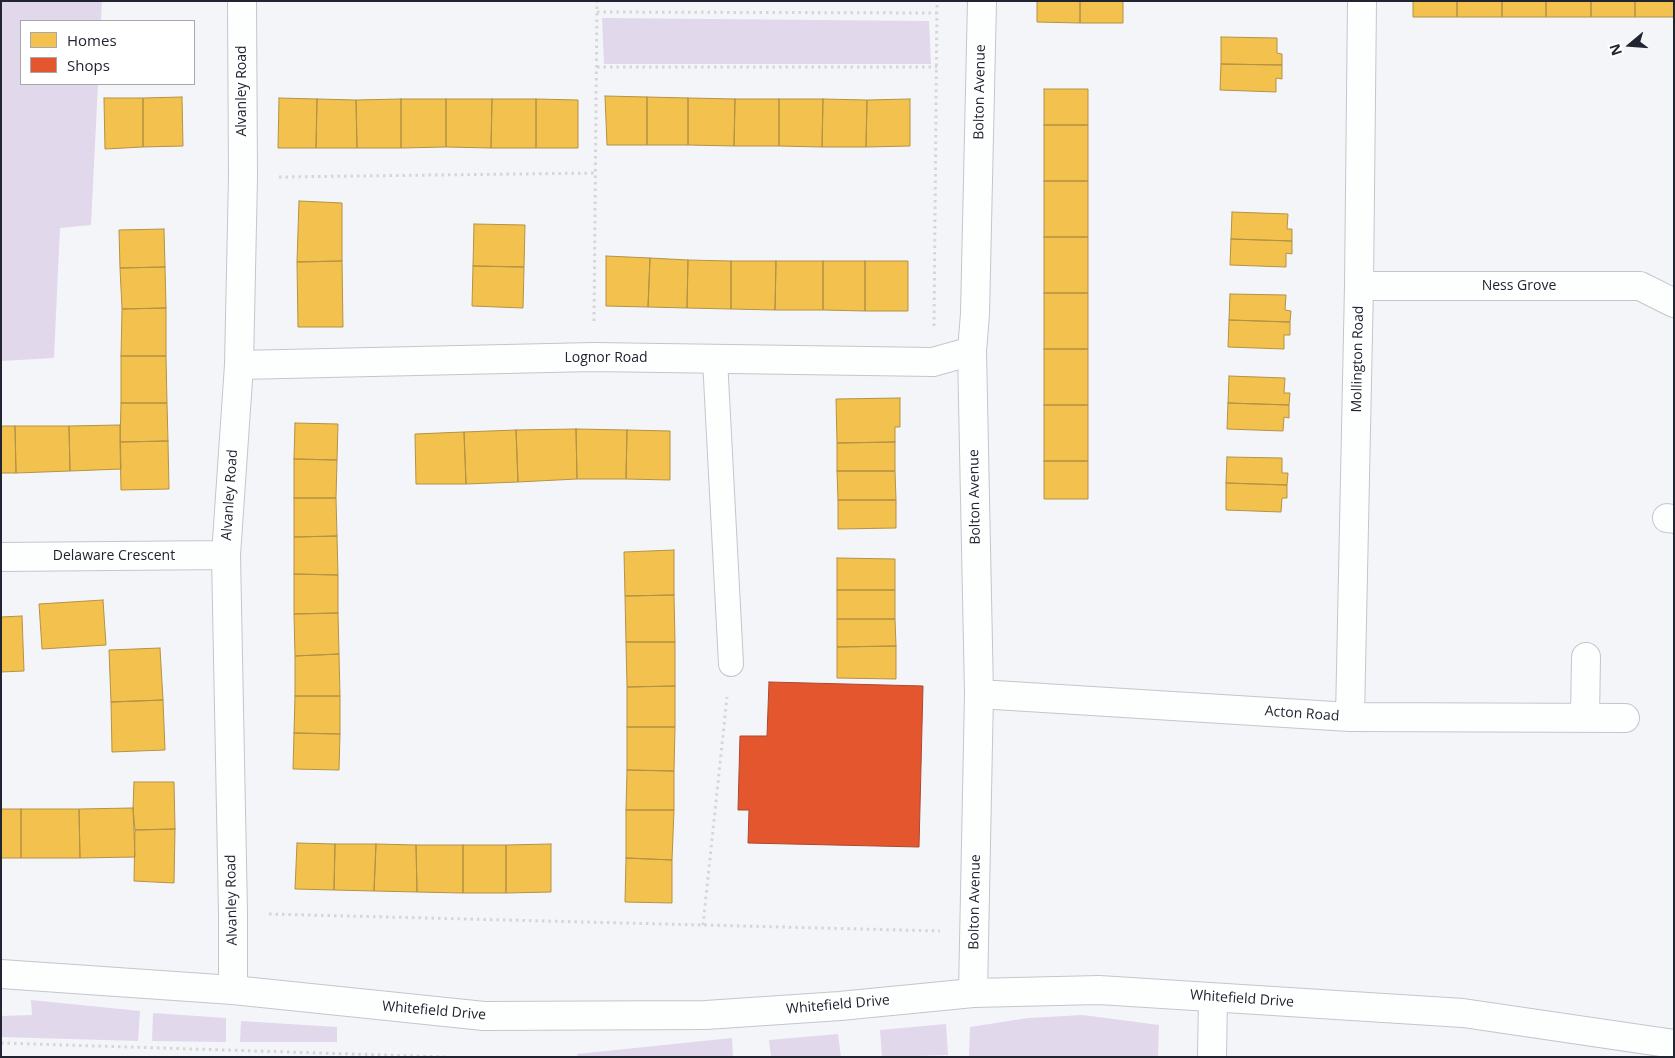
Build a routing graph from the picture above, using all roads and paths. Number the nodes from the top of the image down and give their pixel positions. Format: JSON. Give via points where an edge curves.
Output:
{"nodes":[{"id":1,"x":242,"y":1,"type":"edge"},
{"id":2,"x":597,"y":1,"type":"edge"},
{"id":3,"x":937,"y":1,"type":"edge"},
{"id":4,"x":982,"y":1,"type":"edge"},
{"id":5,"x":1362,"y":1,"type":"edge"},
{"id":6,"x":597,"y":12,"type":"junction"},
{"id":7,"x":937,"y":13,"type":"junction"},
{"id":8,"x":597,"y":67,"type":"junction"},
{"id":9,"x":937,"y":67,"type":"junction"},
{"id":10,"x":597,"y":173,"type":"junction"},
{"id":11,"x":243,"y":177,"type":"junction"},
{"id":12,"x":1359,"y":286,"type":"junction"},
{"id":13,"x":1674,"y":303,"type":"edge"},
{"id":14,"x":972,"y":351,"type":"junction"},
{"id":15,"x":594,"y":357,"type":"junction"},
{"id":16,"x":716,"y":359,"type":"junction"},
{"id":17,"x":933,"y":362,"type":"junction"},
{"id":18,"x":239,"y":365,"type":"junction"},
{"id":19,"x":226,"y":556,"type":"junction"},
{"id":20,"x":1,"y":557,"type":"edge"},
{"id":21,"x":1586,"y":657,"type":"dead end"},
{"id":22,"x":731,"y":664,"type":"joint"},
{"id":23,"x":979,"y":694,"type":"junction"},
{"id":24,"x":1350,"y":716,"type":"junction"},
{"id":25,"x":1585,"y":718,"type":"junction"},
{"id":26,"x":1625,"y":718,"type":"dead end"},
{"id":27,"x":233,"y":913,"type":"junction"},
{"id":28,"x":703,"y":925,"type":"junction"},
{"id":29,"x":974,"y":932,"type":"junction"},
{"id":30,"x":1,"y":974,"type":"edge"},
{"id":31,"x":233,"y":990,"type":"junction"},
{"id":32,"x":973,"y":993,"type":"junction"},
{"id":33,"x":1213,"y":998,"type":"junction"},
{"id":34,"x":1,"y":1043,"type":"edge"},
{"id":35,"x":1674,"y":1044,"type":"edge"},
{"id":36,"x":449,"y":1057,"type":"edge"},
{"id":37,"x":1212,"y":1057,"type":"edge"}],
"edges":[{"from":1,"to":11,"type":"street","name":"Alvanley Road"},
{"from":2,"to":6,"type":"path"},
{"from":3,"to":7,"type":"path"},
{"from":4,"to":14,"type":"street","name":"Bolton Avenue"},
{"from":5,"to":12,"type":"street","name":"Mollington Road"},
{"from":6,"to":7,"type":"path"},
{"from":6,"to":8,"type":"path"},
{"from":7,"to":9,"type":"path"},
{"from":8,"to":9,"type":"path"},
{"from":8,"to":10,"type":"path"},
{"from":9,"to":17,"type":"path"},
{"from":10,"to":11,"type":"path"},
{"from":10,"to":15,"type":"path"},
{"from":11,"to":18,"type":"street","name":"Alvanley Road"},
{"from":12,"to":13,"type":"street","name":"Ness Grove","via":[[1640,286]]},
{"from":12,"to":24,"type":"street","name":"Mollington Road"},
{"from":14,"to":17,"type":"street","name":"Lognor Road"},
{"from":14,"to":23,"type":"street","name":"Bolton Avenue"},
{"from":15,"to":16,"type":"street","name":"Lognor Road"},
{"from":15,"to":18,"type":"street","name":"Lognor Road"},
{"from":16,"to":17,"type":"street","name":"Lognor Road"},
{"from":16,"to":22,"type":"lane"},
{"from":18,"to":19,"type":"street","name":"Alvanley Road"},
{"from":19,"to":20,"type":"street","name":"Delaware Crescent"},
{"from":19,"to":27,"type":"street","name":"Alvanley Road"},
{"from":21,"to":25,"type":"street"},
{"from":22,"to":28,"type":"path"},
{"from":23,"to":24,"type":"street","name":"Acton Road"},
{"from":23,"to":29,"type":"street","name":"Bolton Avenue"},
{"from":24,"to":25,"type":"street","name":"Acton Road"},
{"from":25,"to":26,"type":"street","name":"Acton Road"},
{"from":27,"to":28,"type":"path"},
{"from":27,"to":31,"type":"street","name":"Alvanley Road"},
{"from":28,"to":29,"type":"path"},
{"from":29,"to":32,"type":"street","name":"Bolton Avenue"},
{"from":30,"to":31,"type":"street","name":"Whitefield Drive"},
{"from":31,"to":32,"type":"street","name":"Whitefield Drive","via":[[484,1016],[706,1015]]},
{"from":32,"to":33,"type":"street","name":"Whitefield Drive","via":[[1098,990]]},
{"from":33,"to":35,"type":"street","name":"Whitefield Drive","via":[[1463,1013]]},
{"from":33,"to":37,"type":"street"},
{"from":34,"to":36,"type":"path"}]}
